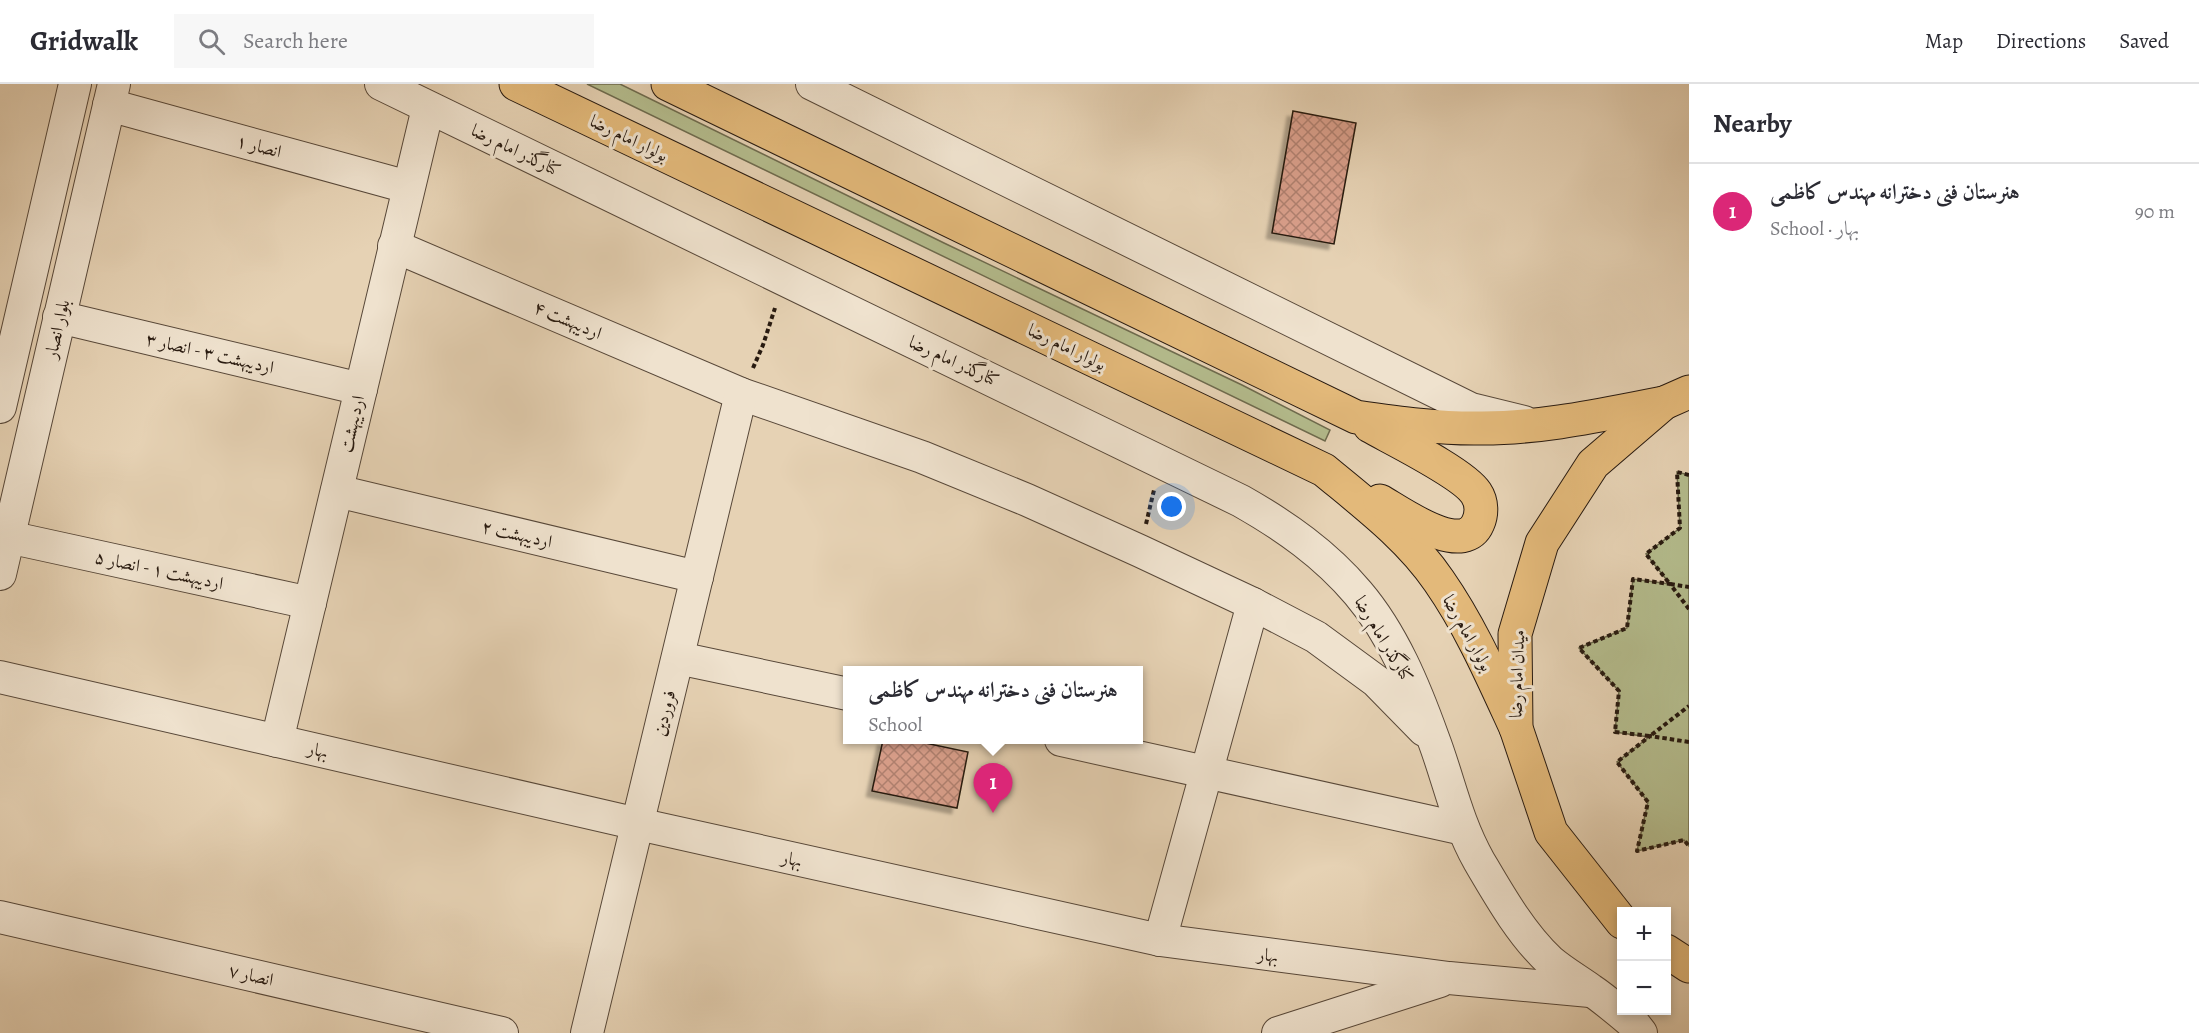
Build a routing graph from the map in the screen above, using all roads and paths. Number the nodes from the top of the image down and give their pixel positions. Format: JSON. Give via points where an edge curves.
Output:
{"nodes":[{"id":1,"x":381,"y":84,"type":"edge"},
{"id":2,"x":516,"y":84,"type":"edge"},
{"id":3,"x":668,"y":84,"type":"edge"},
{"id":4,"x":812,"y":84,"type":"edge"},
{"id":5,"x":66,"y":86,"type":"edge"},
{"id":6,"x":111,"y":94,"type":"edge"},
{"id":7,"x":857,"y":94,"type":"edge"},
{"id":8,"x":428,"y":108,"type":"junction"},
{"id":9,"x":408,"y":187,"type":"junction"},
{"id":10,"x":394,"y":246,"type":"junction"},
{"id":11,"x":781,"y":279,"type":"junction"},
{"id":12,"x":11,"y":308,"type":"edge"},
{"id":13,"x":60,"y":317,"type":"junction"},
{"id":14,"x":361,"y":389,"type":"junction"},
{"id":15,"x":741,"y":394,"type":"junction"},
{"id":16,"x":1677,"y":397,"type":"edge"},
{"id":17,"x":0,"y":407,"type":"edge"},
{"id":18,"x":1356,"y":417,"type":"junction"},
{"id":19,"x":1534,"y":425,"type":"junction"},
{"id":20,"x":1161,"y":461,"type":"junction"},
{"id":21,"x":1324,"y":470,"type":"junction"},
{"id":22,"x":1689,"y":475,"type":"edge"},
{"id":23,"x":337,"y":491,"type":"junction"},
{"id":24,"x":9,"y":537,"type":"junction"},
{"id":25,"x":1140,"y":551,"type":"junction"},
{"id":26,"x":0,"y":574,"type":"edge"},
{"id":27,"x":697,"y":578,"type":"junction"},
{"id":28,"x":1670,"y":585,"type":"junction"},
{"id":29,"x":1689,"y":586,"type":"edge"},
{"id":30,"x":310,"y":603,"type":"junction"},
{"id":31,"x":1253,"y":604,"type":"junction"},
{"id":32,"x":1689,"y":609,"type":"edge"},
{"id":33,"x":678,"y":658,"type":"junction"},
{"id":34,"x":0,"y":677,"type":"edge"},
{"id":35,"x":843,"y":693,"type":"edge"},
{"id":36,"x":1689,"y":706,"type":"edge"},
{"id":37,"x":1516,"y":728,"type":"junction"},
{"id":38,"x":1650,"y":736,"type":"junction"},
{"id":39,"x":1434,"y":740,"type":"junction"},
{"id":40,"x":277,"y":741,"type":"junction"},
{"id":41,"x":1689,"y":742,"type":"edge"},
{"id":42,"x":1080,"y":744,"type":"edge"},
{"id":43,"x":1206,"y":771,"type":"junction"},
{"id":44,"x":638,"y":824,"type":"junction"},
{"id":45,"x":1463,"y":829,"type":"junction"},
{"id":46,"x":1689,"y":846,"type":"edge"},
{"id":47,"x":1617,"y":916,"type":"edge"},
{"id":48,"x":0,"y":917,"type":"edge"},
{"id":49,"x":1160,"y":940,"type":"junction"},
{"id":50,"x":1671,"y":954,"type":"edge"},
{"id":51,"x":1689,"y":966,"type":"edge"},
{"id":52,"x":1449,"y":978,"type":"junction"},
{"id":53,"x":1592,"y":991,"type":"junction"},
{"id":54,"x":502,"y":1033,"type":"edge"},
{"id":55,"x":587,"y":1033,"type":"edge"},
{"id":56,"x":1278,"y":1033,"type":"edge"},
{"id":57,"x":1641,"y":1033,"type":"edge"}],
"edges":[{"from":1,"to":8,"type":"street","name":"کنارگذر امام رضا"},
{"from":2,"to":21,"type":"main road","name":"بولوار امام رضا"},
{"from":3,"to":18,"type":"main road"},
{"from":4,"to":7,"type":"street"},
{"from":5,"to":12,"type":"street","name":"بلوار انصار"},
{"from":6,"to":9,"type":"street","name":"انصار ۱"},
{"from":6,"to":13,"type":"street","name":"بلوار انصار"},
{"from":7,"to":19,"type":"street","via":[[1471,409]]},
{"from":8,"to":9,"type":"street","name":"اردیبهشت"},
{"from":8,"to":11,"type":"street","name":"کنارگذر امام رضا"},
{"from":9,"to":10,"type":"street","name":"اردیبهشت"},
{"from":10,"to":14,"type":"street","name":"اردیبهشت"},
{"from":10,"to":15,"type":"street","name":"اردیبهشت ۴"},
{"from":11,"to":15,"type":"path","via":[[774,314]]},
{"from":11,"to":20,"type":"street","name":"کنارگذر امام رضا"},
{"from":12,"to":17,"type":"street","name":"بلوار انصار"},
{"from":13,"to":14,"type":"street","name":"اردیبهشت ۳ - انصار ۳"},
{"from":13,"to":24,"type":"street","name":"بلوار انصار"},
{"from":14,"to":23,"type":"street","name":"اردیبهشت"},
{"from":15,"to":25,"type":"street","name":"اردیبهشت ۴","via":[[922,457]]},
{"from":15,"to":27,"type":"street","name":"فروردین"},
{"from":16,"to":19,"type":"main road"},
{"from":16,"to":37,"type":"main road","name":"میدان امام رضا","via":[[1593,464],[1542,543],[1515,634]]},
{"from":18,"to":19,"type":"main road","via":[[1473,428]]},
{"from":18,"to":21,"type":"main road","via":[[1442,467],[1476,492],[1481,516],[1476,528],[1458,537],[1442,535]]},
{"from":20,"to":25,"type":"path"},
{"from":20,"to":39,"type":"street","name":"کنارگذر امام رضا","via":[[1275,520],[1330,563],[1359,595],[1384,632],[1410,678]]},
{"from":21,"to":37,"type":"main road","name":"بولوار امام رضا","via":[[1393,527],[1438,580],[1475,640]]},
{"from":22,"to":28,"type":"path","via":[[1677,472],[1680,528],[1646,554]]},
{"from":23,"to":27,"type":"street","name":"اردیبهشت ۲"},
{"from":23,"to":30,"type":"street","name":"اردیبهشت"},
{"from":24,"to":26,"type":"street","name":"بلوار انصار"},
{"from":24,"to":30,"type":"street","name":"اردیبهشت ۱ - انصار ۵"},
{"from":25,"to":31,"type":"street","name":"اردیبهشت ۴"},
{"from":27,"to":33,"type":"street","name":"فروردین"},
{"from":28,"to":29,"type":"path"},
{"from":28,"to":32,"type":"path"},
{"from":28,"to":38,"type":"path","via":[[1633,579],[1627,628],[1579,648],[1619,692],[1615,732]]},
{"from":30,"to":40,"type":"street","name":"اردیبهشت"},
{"from":31,"to":39,"type":"street","name":"اردیبهشت ۴","via":[[1316,637],[1376,681]]},
{"from":31,"to":43,"type":"street"},
{"from":33,"to":35,"type":"street"},
{"from":33,"to":44,"type":"street","name":"فروردین"},
{"from":34,"to":40,"type":"street","name":"بهار"},
{"from":36,"to":38,"type":"path"},
{"from":37,"to":47,"type":"main road","name":"میدان امام رضا","via":[[1551,832]]},
{"from":38,"to":41,"type":"path"},
{"from":38,"to":46,"type":"path","via":[[1617,762],[1648,802],[1637,851],[1684,840]]},
{"from":39,"to":45,"type":"street","name":"کنارگذر امام رضا"},
{"from":40,"to":44,"type":"street","name":"بهار"},
{"from":42,"to":43,"type":"street"},
{"from":43,"to":45,"type":"street"},
{"from":43,"to":49,"type":"street"},
{"from":44,"to":49,"type":"street","name":"بهار"},
{"from":44,"to":55,"type":"street","name":"فروردین"},
{"from":45,"to":53,"type":"street","name":"کنارگذر امام رضا","via":[[1521,927],[1548,959]]},
{"from":48,"to":54,"type":"street","name":"انصار ۷"},
{"from":49,"to":52,"type":"street","name":"بهار"},
{"from":50,"to":51,"type":"main road"},
{"from":52,"to":53,"type":"street","name":"بهار"},
{"from":52,"to":56,"type":"street"},
{"from":53,"to":57,"type":"street","name":"کنارگذر امام رضا"}]}
